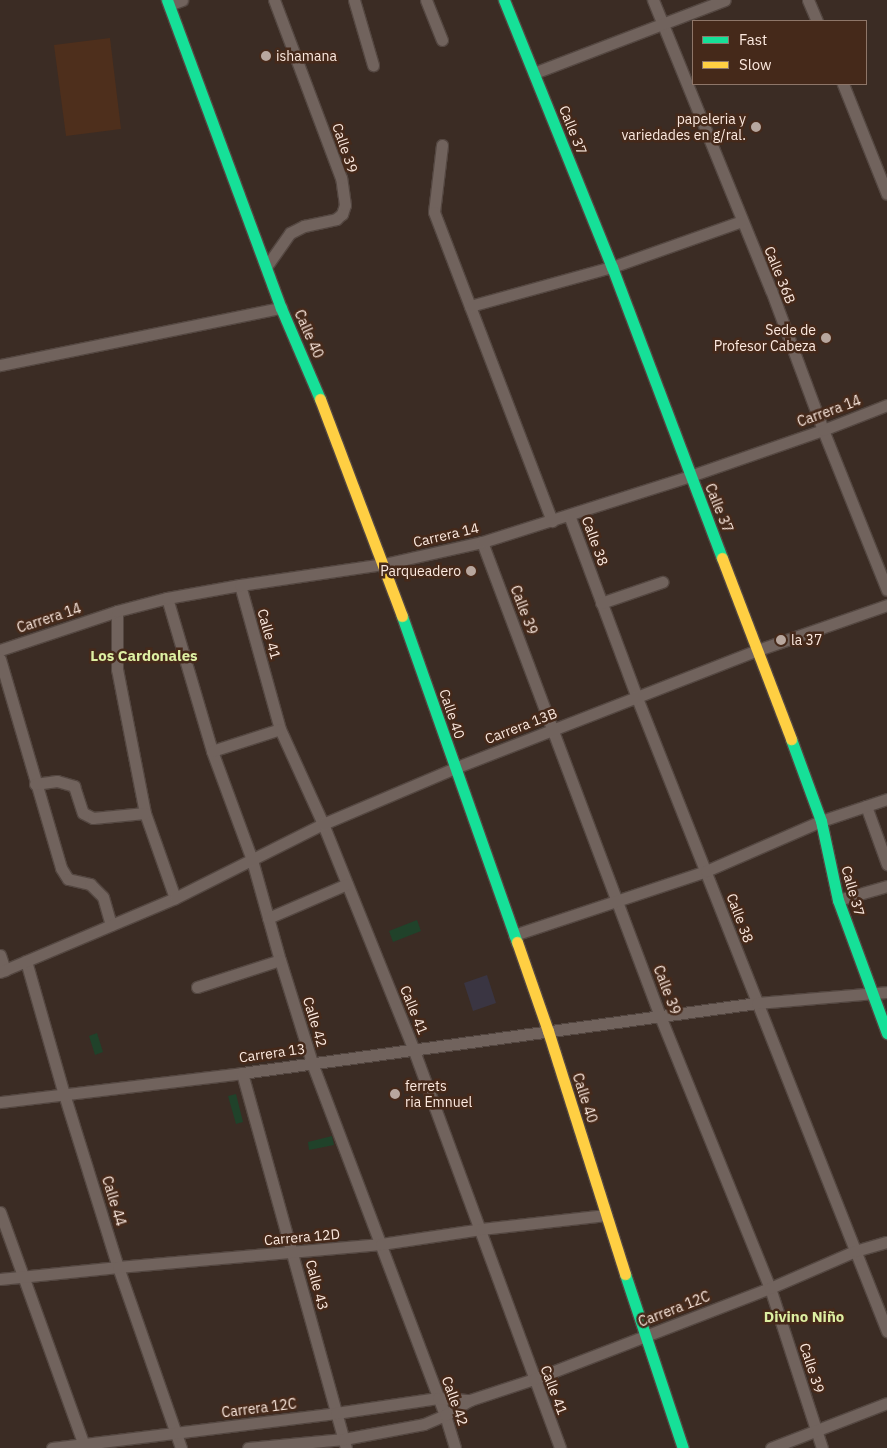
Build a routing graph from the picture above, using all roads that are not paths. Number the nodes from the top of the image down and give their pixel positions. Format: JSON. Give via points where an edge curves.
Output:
{"nodes":[{"id":1,"x":182,"y":0,"type":"edge"},
{"id":2,"x":274,"y":0,"type":"edge"},
{"id":3,"x":354,"y":0,"type":"edge"},
{"id":4,"x":426,"y":0,"type":"edge"},
{"id":5,"x":504,"y":0,"type":"edge"},
{"id":6,"x":653,"y":0,"type":"edge"},
{"id":7,"x":725,"y":0,"type":"edge"},
{"id":8,"x":808,"y":0,"type":"edge"},
{"id":9,"x":168,"y":2,"type":"edge"},
{"id":10,"x":817,"y":20,"type":"edge"},
{"id":11,"x":663,"y":25,"type":"junction"},
{"id":12,"x":442,"y":40,"type":"dead end"},
{"id":13,"x":373,"y":65,"type":"dead end"},
{"id":14,"x":534,"y":73,"type":"junction"},
{"id":15,"x":843,"y":85,"type":"edge"},
{"id":16,"x":442,"y":145,"type":"dead end"},
{"id":17,"x":887,"y":194,"type":"edge"},
{"id":18,"x":742,"y":221,"type":"junction"},
{"id":19,"x":612,"y":267,"type":"junction"},
{"id":20,"x":266,"y":268,"type":"junction"},
{"id":21,"x":470,"y":306,"type":"junction"},
{"id":22,"x":281,"y":308,"type":"junction"},
{"id":23,"x":0,"y":365,"type":"edge"},
{"id":24,"x":887,"y":406,"type":"edge"},
{"id":25,"x":823,"y":430,"type":"junction"},
{"id":26,"x":690,"y":476,"type":"junction"},
{"id":27,"x":569,"y":514,"type":"junction"},
{"id":28,"x":552,"y":521,"type":"junction"},
{"id":29,"x":482,"y":542,"type":"junction"},
{"id":30,"x":384,"y":564,"type":"junction"},
{"id":31,"x":662,"y":582,"type":"dead end"},
{"id":32,"x":240,"y":585,"type":"junction"},
{"id":33,"x":887,"y":590,"type":"edge"},
{"id":34,"x":167,"y":598,"type":"junction"},
{"id":35,"x":601,"y":603,"type":"junction"},
{"id":36,"x":887,"y":605,"type":"edge"},
{"id":37,"x":116,"y":611,"type":"junction"},
{"id":38,"x":0,"y":650,"type":"edge"},
{"id":39,"x":758,"y":650,"type":"junction"},
{"id":40,"x":0,"y":659,"type":"edge"},
{"id":41,"x":637,"y":698,"type":"junction"},
{"id":42,"x":280,"y":729,"type":"junction"},
{"id":43,"x":554,"y":730,"type":"junction"},
{"id":44,"x":212,"y":751,"type":"junction"},
{"id":45,"x":455,"y":768,"type":"junction"},
{"id":46,"x":35,"y":784,"type":"junction"},
{"id":47,"x":887,"y":799,"type":"edge"},
{"id":48,"x":866,"y":806,"type":"junction"},
{"id":49,"x":145,"y":813,"type":"junction"},
{"id":50,"x":821,"y":821,"type":"junction"},
{"id":51,"x":323,"y":824,"type":"junction"},
{"id":52,"x":252,"y":860,"type":"junction"},
{"id":53,"x":887,"y":864,"type":"edge"},
{"id":54,"x":706,"y":871,"type":"junction"},
{"id":55,"x":347,"y":884,"type":"junction"},
{"id":56,"x":887,"y":886,"type":"edge"},
{"id":57,"x":175,"y":898,"type":"junction"},
{"id":58,"x":617,"y":900,"type":"junction"},
{"id":59,"x":838,"y":900,"type":"junction"},
{"id":60,"x":268,"y":918,"type":"junction"},
{"id":61,"x":111,"y":925,"type":"junction"},
{"id":62,"x":514,"y":935,"type":"junction"},
{"id":63,"x":0,"y":955,"type":"edge"},
{"id":64,"x":280,"y":960,"type":"junction"},
{"id":65,"x":26,"y":961,"type":"junction"},
{"id":66,"x":2,"y":971,"type":"edge"},
{"id":67,"x":197,"y":987,"type":"dead end"},
{"id":68,"x":887,"y":992,"type":"edge"},
{"id":69,"x":872,"y":993,"type":"junction"},
{"id":70,"x":757,"y":1003,"type":"junction"},
{"id":71,"x":660,"y":1016,"type":"junction"},
{"id":72,"x":548,"y":1031,"type":"junction"},
{"id":73,"x":887,"y":1033,"type":"edge"},
{"id":74,"x":413,"y":1048,"type":"junction"},
{"id":75,"x":312,"y":1063,"type":"junction"},
{"id":76,"x":242,"y":1073,"type":"junction"},
{"id":77,"x":64,"y":1094,"type":"junction"},
{"id":78,"x":0,"y":1102,"type":"edge"},
{"id":79,"x":0,"y":1212,"type":"edge"},
{"id":80,"x":606,"y":1215,"type":"junction"},
{"id":81,"x":481,"y":1229,"type":"junction"},
{"id":82,"x":887,"y":1242,"type":"edge"},
{"id":83,"x":381,"y":1244,"type":"junction"},
{"id":84,"x":855,"y":1251,"type":"junction"},
{"id":85,"x":293,"y":1254,"type":"junction"},
{"id":86,"x":118,"y":1267,"type":"junction"},
{"id":87,"x":23,"y":1277,"type":"junction"},
{"id":88,"x":0,"y":1279,"type":"edge"},
{"id":89,"x":770,"y":1288,"type":"junction"},
{"id":90,"x":887,"y":1332,"type":"edge"},
{"id":91,"x":644,"y":1336,"type":"junction"},
{"id":92,"x":534,"y":1379,"type":"junction"},
{"id":93,"x":438,"y":1398,"type":"junction"},
{"id":94,"x":470,"y":1400,"type":"junction"},
{"id":95,"x":887,"y":1403,"type":"edge"},
{"id":96,"x":336,"y":1413,"type":"junction"},
{"id":97,"x":445,"y":1415,"type":"junction"},
{"id":98,"x":816,"y":1430,"type":"junction"},
{"id":99,"x":175,"y":1434,"type":"junction"},
{"id":100,"x":345,"y":1444,"type":"edge"},
{"id":101,"x":84,"y":1446,"type":"edge"},
{"id":102,"x":52,"y":1448,"type":"edge"},
{"id":103,"x":181,"y":1448,"type":"edge"},
{"id":104,"x":248,"y":1448,"type":"edge"},
{"id":105,"x":455,"y":1448,"type":"edge"},
{"id":106,"x":560,"y":1448,"type":"edge"},
{"id":107,"x":683,"y":1448,"type":"edge"},
{"id":108,"x":771,"y":1448,"type":"edge"},
{"id":109,"x":822,"y":1448,"type":"edge"}],
"edges":[{"from":1,"to":9,"type":"street"},
{"from":2,"to":20,"type":"street","name":"Calle 39","via":[[340,178],[345,205],[336,219],[304,226],[290,233]]},
{"from":3,"to":13,"type":"street"},
{"from":4,"to":12,"type":"street"},
{"from":5,"to":14,"type":"street","name":"Calle 37"},
{"from":6,"to":11,"type":"street","name":"Calle 36B"},
{"from":7,"to":11,"type":"street"},
{"from":8,"to":10,"type":"street"},
{"from":9,"to":20,"type":"street","name":"Calle 40"},
{"from":11,"to":14,"type":"street"},
{"from":11,"to":18,"type":"street","name":"Calle 36B"},
{"from":14,"to":19,"type":"street","name":"Calle 37"},
{"from":15,"to":17,"type":"street"},
{"from":16,"to":21,"type":"street","via":[[434,212]]},
{"from":18,"to":19,"type":"street"},
{"from":18,"to":25,"type":"street","name":"Calle 36B"},
{"from":19,"to":21,"type":"street"},
{"from":19,"to":26,"type":"street","name":"Calle 37"},
{"from":20,"to":22,"type":"street","name":"Calle 40"},
{"from":21,"to":28,"type":"street"},
{"from":22,"to":23,"type":"street"},
{"from":22,"to":30,"type":"street","name":"Calle 40","via":[[310,371]]},
{"from":24,"to":25,"type":"street","name":"Carrera 14"},
{"from":25,"to":26,"type":"street","name":"Carrera 14"},
{"from":25,"to":33,"type":"street","name":"Calle 36B"},
{"from":26,"to":27,"type":"street","name":"Carrera 14"},
{"from":26,"to":39,"type":"street","name":"Calle 37"},
{"from":27,"to":28,"type":"street","name":"Carrera 14"},
{"from":27,"to":35,"type":"street","name":"Calle 38"},
{"from":28,"to":29,"type":"street","name":"Carrera 14"},
{"from":29,"to":30,"type":"street","name":"Carrera 14"},
{"from":29,"to":43,"type":"street","name":"Calle 39"},
{"from":30,"to":32,"type":"street","name":"Carrera 14"},
{"from":30,"to":45,"type":"street","name":"Calle 40"},
{"from":31,"to":35,"type":"street"},
{"from":32,"to":34,"type":"street","name":"Carrera 14"},
{"from":32,"to":42,"type":"street","name":"Calle 41"},
{"from":34,"to":37,"type":"street","name":"Carrera 14"},
{"from":34,"to":44,"type":"street","name":"Calle 42"},
{"from":35,"to":41,"type":"street","name":"Calle 38"},
{"from":36,"to":39,"type":"street","name":"Carrera 13B"},
{"from":37,"to":38,"type":"street","name":"Carrera 14"},
{"from":37,"to":49,"type":"street","via":[[117,669]]},
{"from":39,"to":41,"type":"street","name":"Carrera 13B"},
{"from":39,"to":50,"type":"street","name":"Calle 37"},
{"from":40,"to":46,"type":"street"},
{"from":41,"to":43,"type":"street","name":"Carrera 13B"},
{"from":41,"to":54,"type":"street","name":"Calle 38"},
{"from":42,"to":44,"type":"street"},
{"from":42,"to":51,"type":"street","name":"Calle 41"},
{"from":43,"to":45,"type":"street","name":"Carrera 13B"},
{"from":43,"to":58,"type":"street","name":"Calle 39"},
{"from":44,"to":52,"type":"street","name":"Calle 42"},
{"from":45,"to":51,"type":"street","name":"Carrera 13B"},
{"from":45,"to":62,"type":"street","name":"Calle 40"},
{"from":46,"to":49,"type":"street","via":[[57,781],[74,786],[83,813],[93,818]]},
{"from":46,"to":61,"type":"street","via":[[61,868],[68,879],[90,884],[103,897]]},
{"from":47,"to":48,"type":"street"},
{"from":48,"to":50,"type":"street"},
{"from":48,"to":53,"type":"street"},
{"from":49,"to":57,"type":"street"},
{"from":50,"to":54,"type":"street"},
{"from":50,"to":59,"type":"street","name":"Calle 37"},
{"from":51,"to":52,"type":"street","name":"Carrera 13B"},
{"from":51,"to":55,"type":"street","name":"Calle 41"},
{"from":52,"to":57,"type":"street","name":"Carrera 13B"},
{"from":52,"to":60,"type":"street","name":"Calle 42"},
{"from":54,"to":58,"type":"street"},
{"from":54,"to":70,"type":"street","name":"Calle 38"},
{"from":55,"to":60,"type":"street"},
{"from":55,"to":74,"type":"street","name":"Calle 41"},
{"from":56,"to":59,"type":"street"},
{"from":57,"to":61,"type":"street"},
{"from":58,"to":62,"type":"street"},
{"from":58,"to":71,"type":"street","name":"Calle 39"},
{"from":59,"to":69,"type":"street","name":"Calle 37"},
{"from":60,"to":64,"type":"street","name":"Calle 42"},
{"from":61,"to":65,"type":"street"},
{"from":62,"to":72,"type":"street","name":"Calle 40"},
{"from":63,"to":66,"type":"street"},
{"from":64,"to":67,"type":"street"},
{"from":64,"to":75,"type":"street","name":"Calle 42"},
{"from":65,"to":66,"type":"street"},
{"from":65,"to":77,"type":"street","name":"Calle 44"},
{"from":68,"to":69,"type":"street","name":"Carrera 13"},
{"from":69,"to":70,"type":"street","name":"Carrera 13"},
{"from":69,"to":73,"type":"street","name":"Calle 37"},
{"from":70,"to":71,"type":"street","name":"Carrera 13"},
{"from":70,"to":84,"type":"street","name":"Calle 38"},
{"from":71,"to":72,"type":"street","name":"Carrera 13"},
{"from":71,"to":89,"type":"street","name":"Calle 39"},
{"from":72,"to":74,"type":"street","name":"Carrera 13"},
{"from":72,"to":80,"type":"street","name":"Calle 40"},
{"from":74,"to":75,"type":"street","name":"Carrera 13"},
{"from":74,"to":81,"type":"street","name":"Calle 41"},
{"from":75,"to":76,"type":"street","name":"Carrera 13"},
{"from":75,"to":83,"type":"street","name":"Calle 42"},
{"from":76,"to":77,"type":"street","name":"Carrera 13"},
{"from":76,"to":85,"type":"street","name":"Calle 43"},
{"from":77,"to":78,"type":"street","name":"Carrera 13"},
{"from":77,"to":86,"type":"street","name":"Calle 44"},
{"from":79,"to":87,"type":"street"},
{"from":80,"to":81,"type":"street","name":"Carrera 12D"},
{"from":80,"to":91,"type":"street","name":"Calle 40"},
{"from":81,"to":83,"type":"street","name":"Carrera 12D"},
{"from":81,"to":92,"type":"street","name":"Calle 41"},
{"from":82,"to":84,"type":"street","name":"Carrera 12C"},
{"from":83,"to":85,"type":"street","name":"Carrera 12D"},
{"from":83,"to":93,"type":"street","name":"Calle 42"},
{"from":84,"to":89,"type":"street","name":"Carrera 12C"},
{"from":84,"to":90,"type":"street","name":"Calle 38"},
{"from":85,"to":86,"type":"street","name":"Carrera 12D"},
{"from":85,"to":96,"type":"street","name":"Calle 43"},
{"from":86,"to":87,"type":"street","name":"Carrera 12D"},
{"from":86,"to":99,"type":"street","name":"Calle 44"},
{"from":87,"to":88,"type":"street","name":"Carrera 12D"},
{"from":87,"to":101,"type":"street"},
{"from":89,"to":91,"type":"street","name":"Carrera 12C"},
{"from":89,"to":98,"type":"street","name":"Calle 39"},
{"from":91,"to":92,"type":"street","name":"Carrera 12C"},
{"from":91,"to":107,"type":"street","name":"Calle 40"},
{"from":92,"to":94,"type":"street","name":"Carrera 12C"},
{"from":92,"to":106,"type":"street","name":"Calle 41"},
{"from":93,"to":94,"type":"street","name":"Carrera 12C"},
{"from":93,"to":96,"type":"street","name":"Carrera 12C"},
{"from":93,"to":97,"type":"street","name":"Calle 42"},
{"from":94,"to":97,"type":"street","name":"Carrera 12C"},
{"from":95,"to":98,"type":"street"},
{"from":96,"to":99,"type":"street","name":"Carrera 12C"},
{"from":96,"to":100,"type":"street","name":"Calle 43"},
{"from":97,"to":100,"type":"street","name":"Carrera 12C","via":[[424,1424]]},
{"from":97,"to":105,"type":"street","name":"Calle 42"},
{"from":98,"to":108,"type":"street"},
{"from":98,"to":109,"type":"street","name":"Calle 39"},
{"from":99,"to":101,"type":"street","name":"Carrera 12C"},
{"from":99,"to":103,"type":"street","name":"Calle 44"},
{"from":100,"to":104,"type":"street","name":"Carrera 12C"},
{"from":101,"to":102,"type":"street","name":"Carrera 12C"}]}
